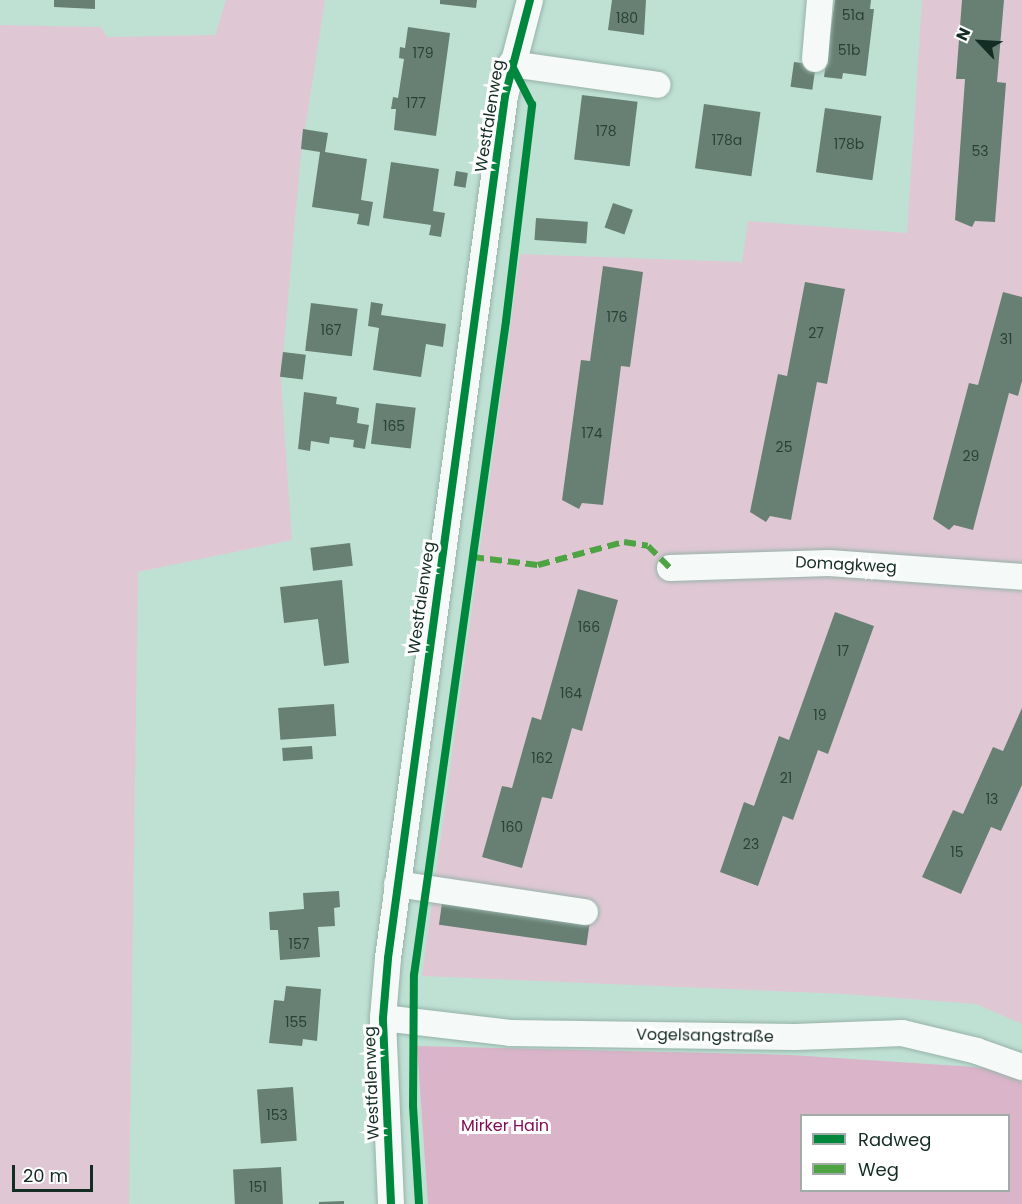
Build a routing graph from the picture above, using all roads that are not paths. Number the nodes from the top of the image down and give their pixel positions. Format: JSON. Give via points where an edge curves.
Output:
{"nodes":[{"id":1,"x":530,"y":0,"type":"edge"},
{"id":2,"x":820,"y":0,"type":"edge"},
{"id":3,"x":815,"y":59,"type":"dead end"},
{"id":4,"x":511,"y":64,"type":"junction"},
{"id":5,"x":658,"y":85,"type":"dead end"},
{"id":6,"x":670,"y":568,"type":"dead end"},
{"id":7,"x":1022,"y":577,"type":"edge"},
{"id":8,"x":397,"y":884,"type":"junction"},
{"id":9,"x":585,"y":912,"type":"dead end"},
{"id":10,"x":383,"y":1018,"type":"junction"},
{"id":11,"x":1022,"y":1067,"type":"edge"},
{"id":12,"x":391,"y":1204,"type":"edge"}],
"edges":[{"from":1,"to":4,"type":"street","name":"Westfalenweg"},
{"from":2,"to":3,"type":"street"},
{"from":4,"to":5,"type":"street"},
{"from":4,"to":8,"type":"street","name":"Westfalenweg"},
{"from":6,"to":7,"type":"street","name":"Domagkweg","via":[[829,563]]},
{"from":8,"to":9,"type":"street"},
{"from":8,"to":10,"type":"street","name":"Westfalenweg"},
{"from":10,"to":11,"type":"street","name":"Vogelsangstraße","via":[[510,1033],[795,1037],[902,1033],[977,1051]]},
{"from":10,"to":12,"type":"street","name":"Westfalenweg"}]}
